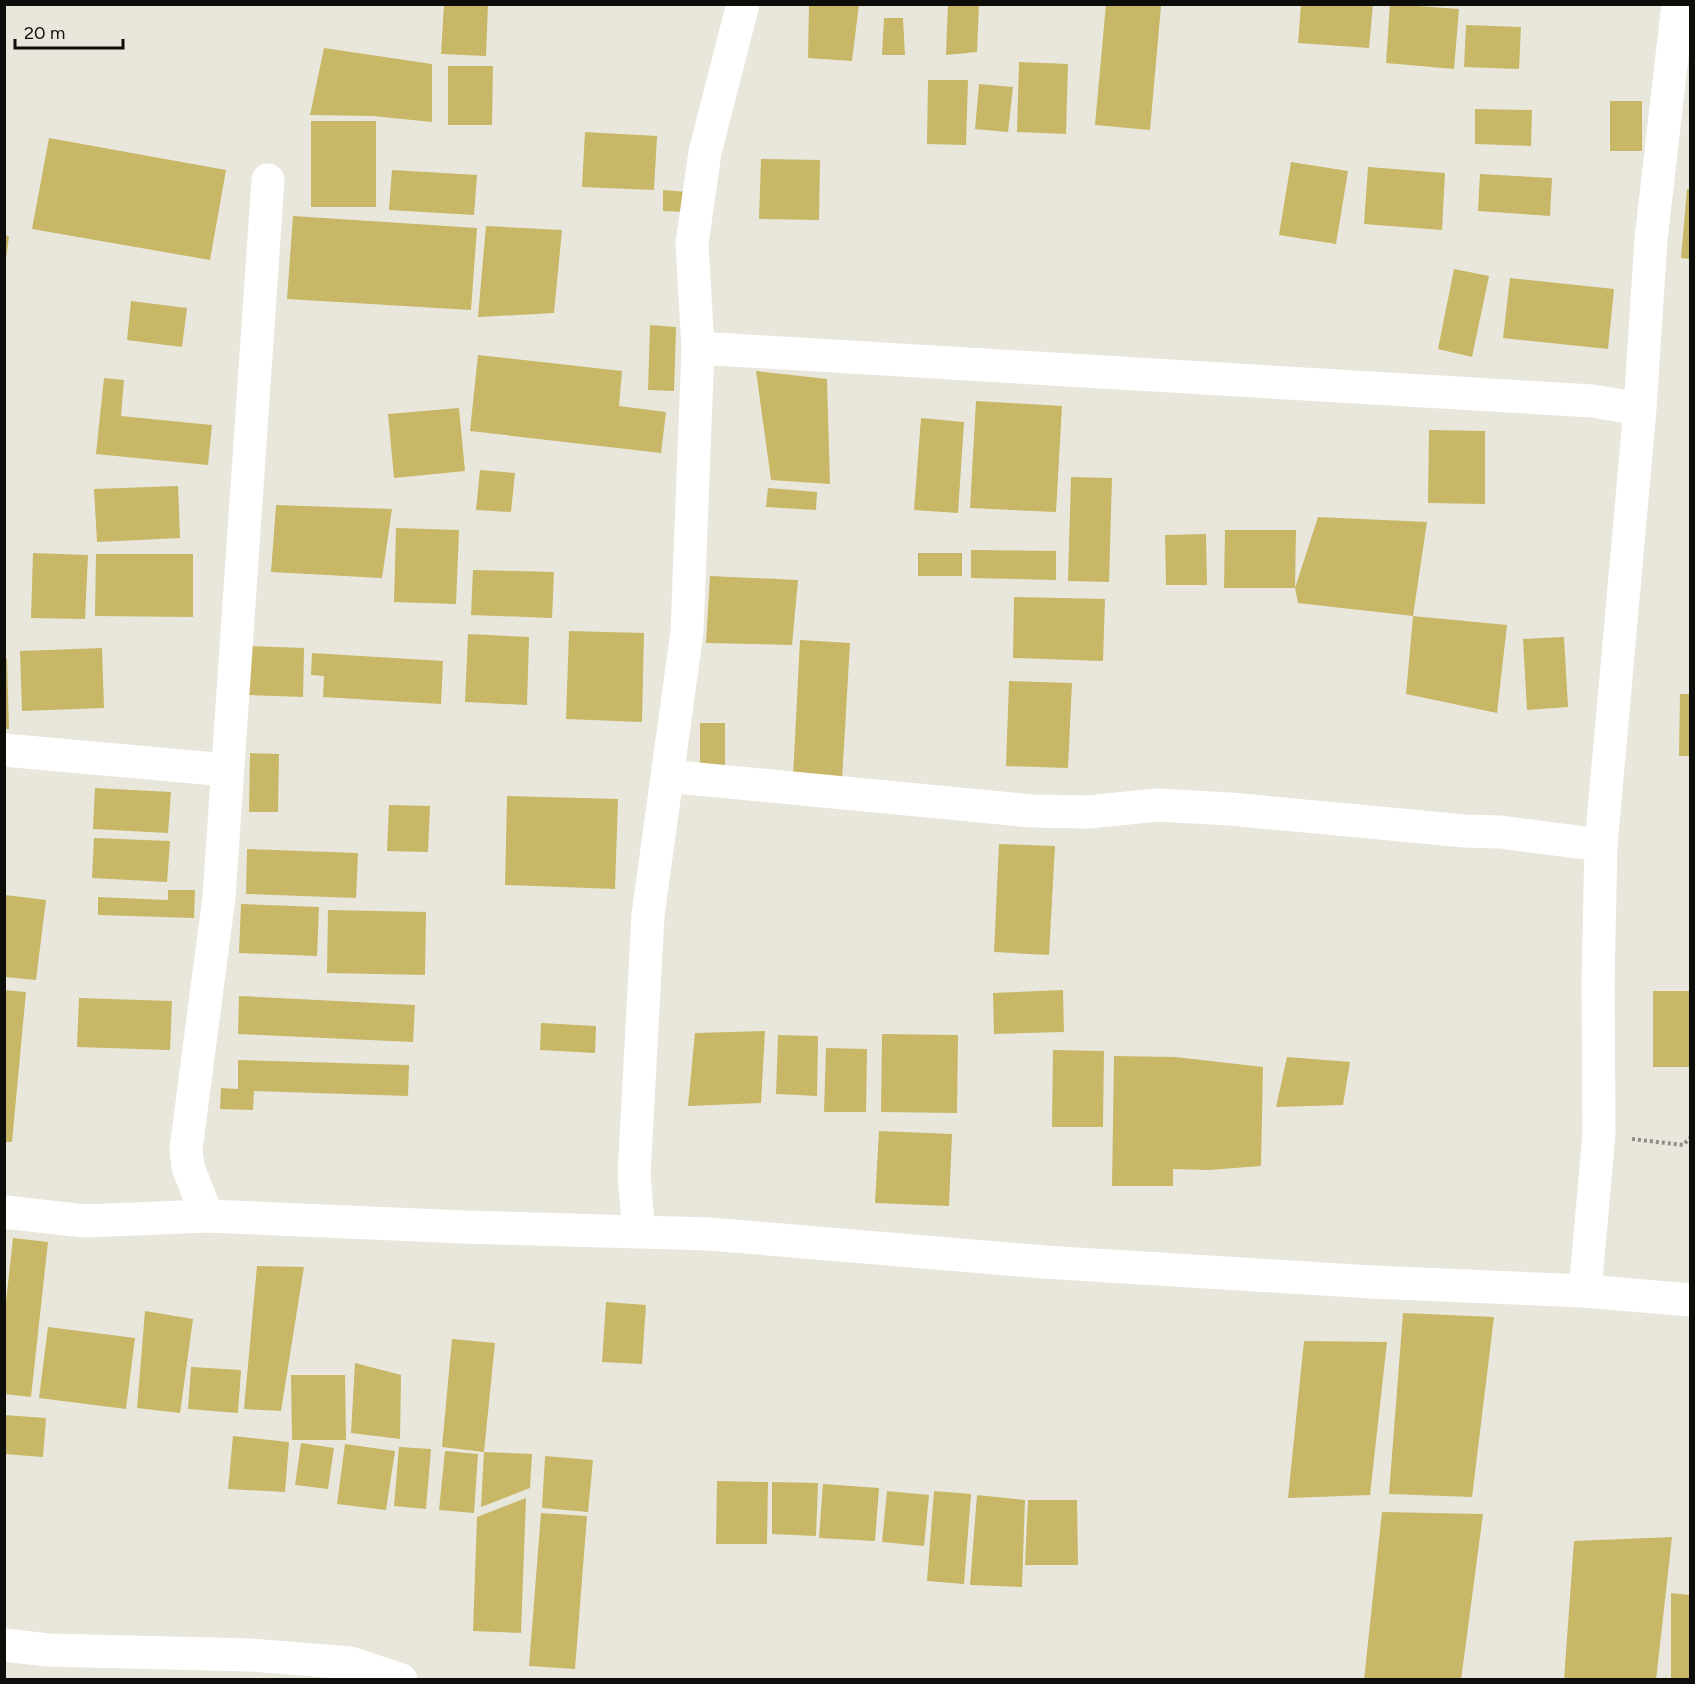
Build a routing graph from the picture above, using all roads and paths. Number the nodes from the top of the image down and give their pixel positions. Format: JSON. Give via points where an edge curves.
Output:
{"nodes":[{"id":1,"x":742,"y":4,"type":"edge"},
{"id":2,"x":1678,"y":4,"type":"edge"},
{"id":3,"x":268,"y":180,"type":"dead end"},
{"id":4,"x":698,"y":348,"type":"junction"},
{"id":5,"x":1640,"y":408,"type":"junction"},
{"id":6,"x":4,"y":750,"type":"edge"},
{"id":7,"x":227,"y":770,"type":"junction"},
{"id":8,"x":667,"y":776,"type":"junction"},
{"id":9,"x":1601,"y":845,"type":"junction"},
{"id":10,"x":1599,"y":1134,"type":"junction"},
{"id":11,"x":1690,"y":1138,"type":"edge"},
{"id":12,"x":4,"y":1212,"type":"edge"},
{"id":13,"x":207,"y":1216,"type":"junction"},
{"id":14,"x":639,"y":1232,"type":"junction"},
{"id":15,"x":1585,"y":1291,"type":"junction"},
{"id":16,"x":1690,"y":1300,"type":"edge"},
{"id":17,"x":4,"y":1645,"type":"edge"},
{"id":18,"x":401,"y":1680,"type":"edge"}],
"edges":[{"from":1,"to":4,"type":"street","via":[[705,152],[692,244]]},
{"from":2,"to":5,"type":"street","via":[[1651,239]]},
{"from":3,"to":7,"type":"street"},
{"from":4,"to":5,"type":"street","via":[[1592,401]]},
{"from":4,"to":8,"type":"street","via":[[687,632]]},
{"from":5,"to":9,"type":"street"},
{"from":6,"to":7,"type":"street"},
{"from":7,"to":13,"type":"street","via":[[219,897],[186,1149],[188,1167]]},
{"from":8,"to":9,"type":"street","via":[[1032,811],[1089,812],[1157,805],[1230,809],[1500,832]]},
{"from":8,"to":14,"type":"street","via":[[648,915],[634,1176]]},
{"from":9,"to":10,"type":"street"},
{"from":10,"to":11,"type":"path","via":[[1683,1145]]},
{"from":10,"to":15,"type":"street"},
{"from":12,"to":13,"type":"street","via":[[85,1221]]},
{"from":13,"to":14,"type":"street"},
{"from":14,"to":15,"type":"street","via":[[710,1234],[1056,1263]]},
{"from":15,"to":16,"type":"street"},
{"from":17,"to":18,"type":"street","via":[[350,1663]]}]}
